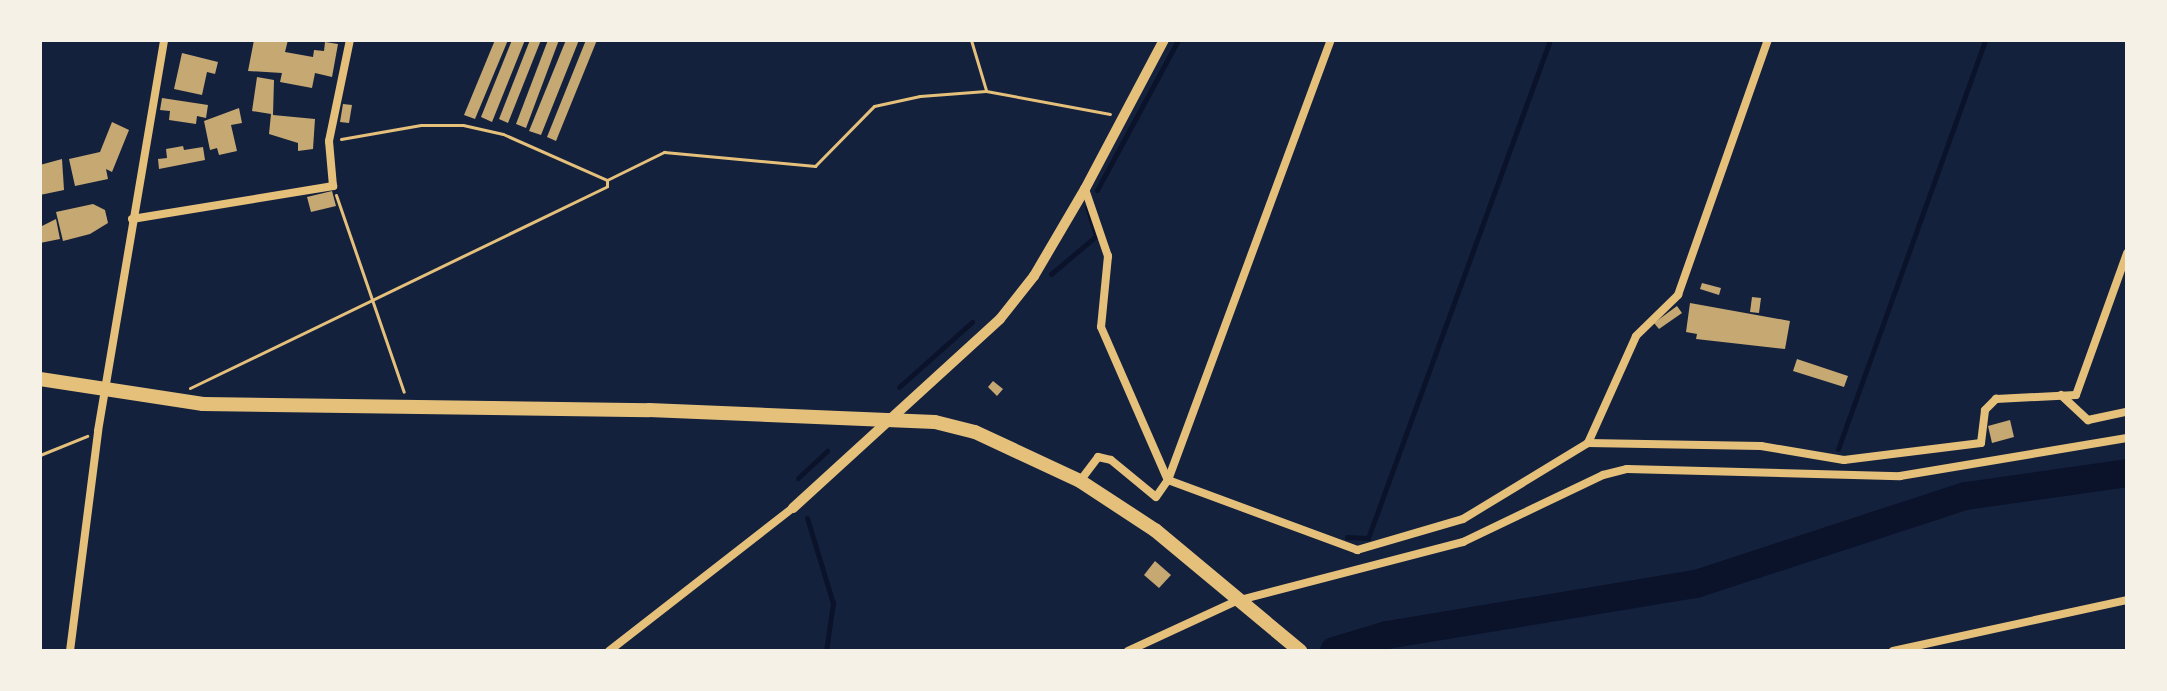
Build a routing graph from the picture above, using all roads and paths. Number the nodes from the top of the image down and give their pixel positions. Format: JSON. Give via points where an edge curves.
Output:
{"nodes":[{"id":1,"x":164,"y":40,"type":"edge"},
{"id":2,"x":350,"y":40,"type":"edge"},
{"id":3,"x":971,"y":40,"type":"edge"},
{"id":4,"x":1164,"y":40,"type":"edge"},
{"id":5,"x":1331,"y":40,"type":"edge"},
{"id":6,"x":1768,"y":40,"type":"edge"},
{"id":7,"x":986,"y":91,"type":"junction"},
{"id":8,"x":1122,"y":117,"type":"junction"},
{"id":9,"x":329,"y":141,"type":"junction"},
{"id":10,"x":607,"y":180,"type":"junction"},
{"id":11,"x":333,"y":186,"type":"junction"},
{"id":12,"x":1085,"y":189,"type":"junction"},
{"id":13,"x":132,"y":219,"type":"junction"},
{"id":14,"x":2127,"y":253,"type":"edge"},
{"id":15,"x":372,"y":297,"type":"junction"},
{"id":16,"x":40,"y":379,"type":"edge"},
{"id":17,"x":106,"y":391,"type":"junction"},
{"id":18,"x":2061,"y":394,"type":"junction"},
{"id":19,"x":175,"y":400,"type":"junction"},
{"id":20,"x":409,"y":407,"type":"junction"},
{"id":21,"x":2127,"y":412,"type":"edge"},
{"id":22,"x":895,"y":418,"type":"junction"},
{"id":23,"x":98,"y":431,"type":"junction"},
{"id":24,"x":2127,"y":438,"type":"edge"},
{"id":25,"x":1588,"y":443,"type":"junction"},
{"id":26,"x":40,"y":455,"type":"edge"},
{"id":27,"x":1168,"y":480,"type":"junction"},
{"id":28,"x":1080,"y":481,"type":"junction"},
{"id":29,"x":793,"y":508,"type":"joint"},
{"id":30,"x":2127,"y":600,"type":"edge"},
{"id":31,"x":1236,"y":601,"type":"junction"},
{"id":32,"x":70,"y":651,"type":"edge"},
{"id":33,"x":609,"y":651,"type":"edge"},
{"id":34,"x":1128,"y":651,"type":"edge"},
{"id":35,"x":1300,"y":651,"type":"edge"},
{"id":36,"x":1893,"y":651,"type":"edge"}],
"edges":[{"from":1,"to":13,"type":"street"},
{"from":2,"to":9,"type":"street"},
{"from":3,"to":7,"type":"path"},
{"from":4,"to":8,"type":"street"},
{"from":5,"to":27,"type":"street"},
{"from":6,"to":25,"type":"street","via":[[1678,295],[1636,336]]},
{"from":7,"to":8,"type":"path"},
{"from":7,"to":10,"type":"path","via":[[874,106],[815,166],[664,152]]},
{"from":8,"to":12,"type":"street"},
{"from":9,"to":10,"type":"path","via":[[421,125],[463,125],[503,134]]},
{"from":9,"to":11,"type":"street"},
{"from":10,"to":15,"type":"path","via":[[607,186]]},
{"from":11,"to":13,"type":"street"},
{"from":11,"to":15,"type":"path"},
{"from":12,"to":22,"type":"street","via":[[1034,276],[1000,319]]},
{"from":12,"to":27,"type":"street","via":[[1108,256],[1101,327]]},
{"from":13,"to":17,"type":"street"},
{"from":14,"to":18,"type":"street","via":[[2076,395]]},
{"from":15,"to":19,"type":"path","via":[[201,378]]},
{"from":15,"to":20,"type":"path"},
{"from":16,"to":17,"type":"highway"},
{"from":17,"to":19,"type":"highway"},
{"from":17,"to":23,"type":"street"},
{"from":18,"to":21,"type":"street","via":[[2088,420]]},
{"from":18,"to":25,"type":"street","via":[[1996,399],[1985,410],[1981,443],[1844,460],[1761,446]]},
{"from":19,"to":20,"type":"highway"},
{"from":20,"to":22,"type":"highway"},
{"from":22,"to":28,"type":"highway","via":[[975,432]]},
{"from":22,"to":29,"type":"street"},
{"from":23,"to":26,"type":"path"},
{"from":23,"to":32,"type":"street"},
{"from":24,"to":31,"type":"street","via":[[1900,476],[1627,469],[1603,475],[1463,542]]},
{"from":25,"to":27,"type":"street","via":[[1463,519],[1357,550]]},
{"from":27,"to":28,"type":"street","via":[[1156,497],[1111,460],[1098,457]]},
{"from":28,"to":31,"type":"highway","via":[[1155,530]]},
{"from":29,"to":33,"type":"street"},
{"from":30,"to":36,"type":"street"},
{"from":31,"to":34,"type":"street"},
{"from":31,"to":35,"type":"highway"}]}
